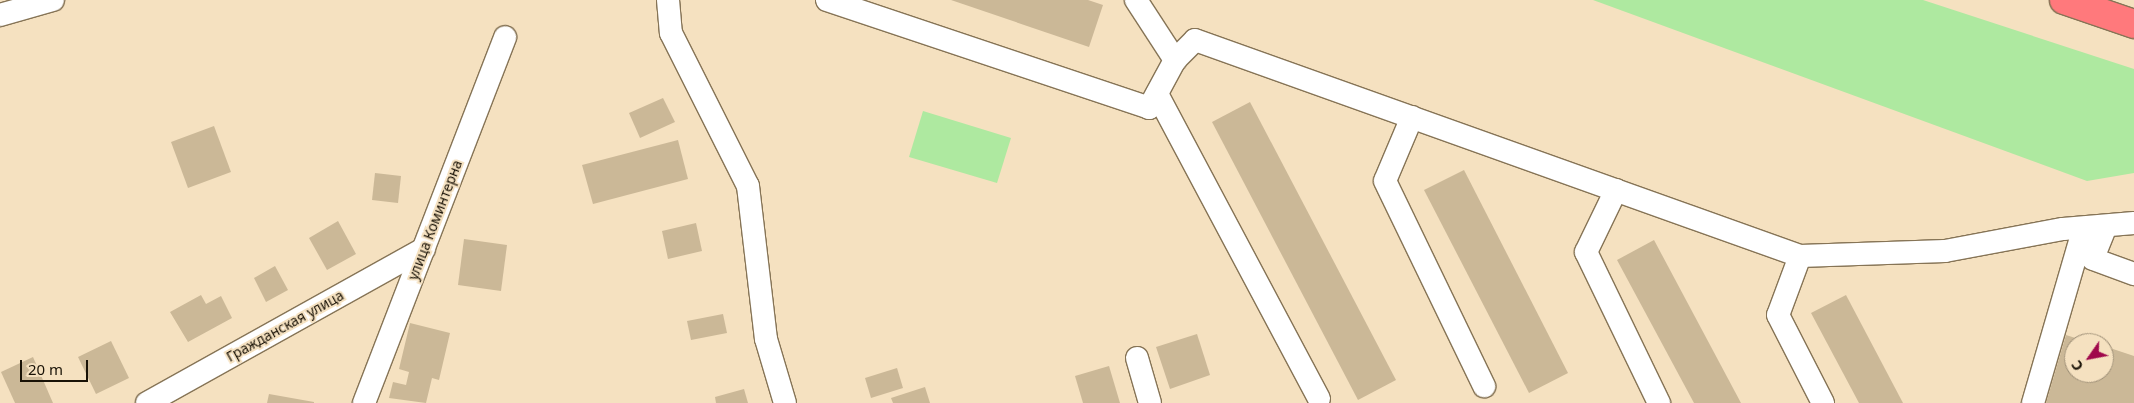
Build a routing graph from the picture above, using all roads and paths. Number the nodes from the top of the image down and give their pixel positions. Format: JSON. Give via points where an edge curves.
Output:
{"nodes":[{"id":1,"x":53,"y":0,"type":"edge"},
{"id":2,"x":668,"y":0,"type":"edge"},
{"id":3,"x":827,"y":0,"type":"edge"},
{"id":4,"x":1136,"y":0,"type":"edge"},
{"id":5,"x":2064,"y":0,"type":"edge"},
{"id":6,"x":0,"y":15,"type":"edge"},
{"id":7,"x":2134,"y":24,"type":"edge"},
{"id":8,"x":505,"y":37,"type":"dead end"},
{"id":9,"x":1175,"y":60,"type":"junction"},
{"id":10,"x":1157,"y":94,"type":"junction"},
{"id":11,"x":1412,"y":117,"type":"junction"},
{"id":12,"x":1616,"y":190,"type":"junction"},
{"id":13,"x":2134,"y":223,"type":"edge"},
{"id":14,"x":2106,"y":226,"type":"junction"},
{"id":15,"x":2084,"y":228,"type":"junction"},
{"id":16,"x":424,"y":249,"type":"junction"},
{"id":17,"x":1800,"y":256,"type":"junction"},
{"id":18,"x":2134,"y":274,"type":"edge"},
{"id":19,"x":1136,"y":358,"type":"dead end"},
{"id":20,"x":1484,"y":386,"type":"dead end"},
{"id":21,"x":1319,"y":399,"type":"dead end"},
{"id":22,"x":146,"y":403,"type":"edge"},
{"id":23,"x":364,"y":403,"type":"edge"},
{"id":24,"x":785,"y":403,"type":"edge"},
{"id":25,"x":1150,"y":403,"type":"edge"},
{"id":26,"x":1659,"y":403,"type":"edge"},
{"id":27,"x":1823,"y":403,"type":"edge"},
{"id":28,"x":2033,"y":403,"type":"edge"}],
"edges":[{"from":1,"to":6,"type":"street"},
{"from":2,"to":24,"type":"street","via":[[671,32],[748,186],[766,339]]},
{"from":3,"to":10,"type":"street","via":[[1149,108]]},
{"from":4,"to":9,"type":"street"},
{"from":5,"to":7,"type":"highway"},
{"from":8,"to":16,"type":"street","name":"улица Коминтерна"},
{"from":9,"to":10,"type":"street"},
{"from":9,"to":11,"type":"street","via":[[1195,40]]},
{"from":10,"to":21,"type":"street"},
{"from":11,"to":12,"type":"street"},
{"from":11,"to":20,"type":"street","via":[[1385,180]]},
{"from":12,"to":17,"type":"street"},
{"from":12,"to":26,"type":"street","via":[[1586,252]]},
{"from":13,"to":14,"type":"street"},
{"from":14,"to":15,"type":"street"},
{"from":14,"to":18,"type":"street","via":[[2093,259]]},
{"from":15,"to":17,"type":"street","via":[[1945,251]]},
{"from":15,"to":28,"type":"street"},
{"from":16,"to":22,"type":"street","name":"Гражданская улица"},
{"from":16,"to":23,"type":"street","name":"улица Коминтерна"},
{"from":17,"to":27,"type":"street","via":[[1778,315]]},
{"from":19,"to":25,"type":"street"}]}
